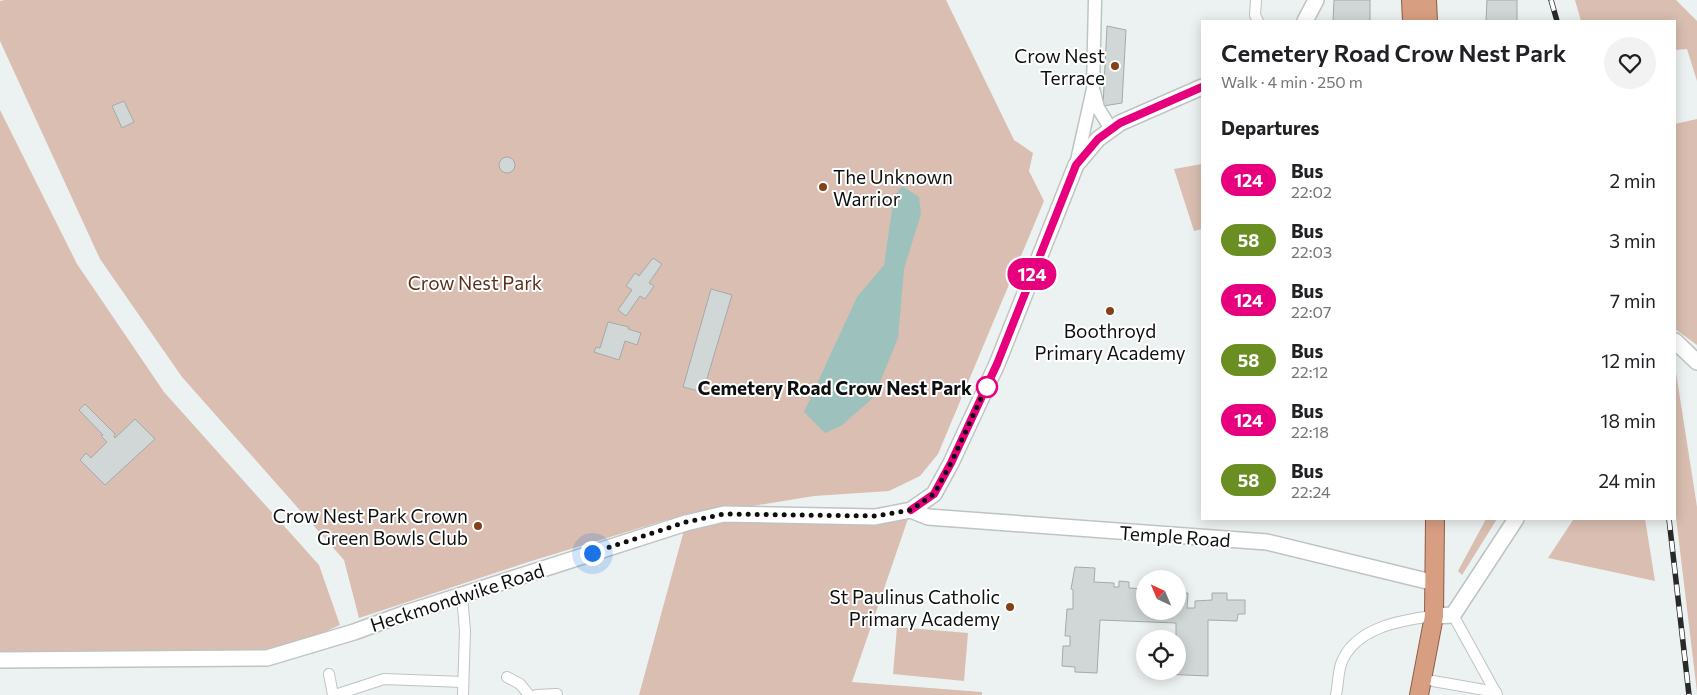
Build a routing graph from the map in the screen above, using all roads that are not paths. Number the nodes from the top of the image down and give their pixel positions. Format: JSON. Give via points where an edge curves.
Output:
{"nodes":[{"id":1,"x":1095,"y":0,"type":"edge"},
{"id":2,"x":1256,"y":0,"type":"edge"},
{"id":3,"x":1316,"y":0,"type":"edge"},
{"id":4,"x":1411,"y":0,"type":"edge"},
{"id":5,"x":1427,"y":0,"type":"edge"},
{"id":6,"x":1258,"y":20,"type":"edge"},
{"id":7,"x":1306,"y":20,"type":"edge"},
{"id":8,"x":1412,"y":20,"type":"edge"},
{"id":9,"x":1428,"y":20,"type":"edge"},
{"id":10,"x":1201,"y":87,"type":"edge"},
{"id":11,"x":1093,"y":89,"type":"junction"},
{"id":12,"x":1111,"y":129,"type":"junction"},
{"id":13,"x":1076,"y":165,"type":"junction"},
{"id":14,"x":1676,"y":342,"type":"edge"},
{"id":15,"x":1697,"y":362,"type":"edge"},
{"id":16,"x":911,"y":510,"type":"junction"},
{"id":17,"x":1435,"y":520,"type":"edge"},
{"id":18,"x":1515,"y":520,"type":"edge"},
{"id":19,"x":1435,"y":583,"type":"junction"},
{"id":20,"x":462,"y":595,"type":"junction"},
{"id":21,"x":1453,"y":615,"type":"junction"},
{"id":22,"x":1434,"y":616,"type":"junction"},
{"id":23,"x":0,"y":660,"type":"edge"},
{"id":24,"x":329,"y":674,"type":"dead end"},
{"id":25,"x":507,"y":677,"type":"dead end"},
{"id":26,"x":463,"y":682,"type":"junction"},
{"id":27,"x":1432,"y":688,"type":"edge"},
{"id":28,"x":1497,"y":693,"type":"edge"},
{"id":29,"x":557,"y":694,"type":"edge"},
{"id":30,"x":334,"y":695,"type":"edge"},
{"id":31,"x":463,"y":695,"type":"edge"},
{"id":32,"x":529,"y":695,"type":"edge"},
{"id":33,"x":536,"y":695,"type":"edge"},
{"id":34,"x":1336,"y":695,"type":"edge"},
{"id":35,"x":1419,"y":695,"type":"edge"}],
"edges":[{"from":1,"to":11,"type":"street"},
{"from":2,"to":6,"type":"street"},
{"from":3,"to":7,"type":"main road"},
{"from":4,"to":8,"type":"highway"},
{"from":5,"to":9,"type":"highway"},
{"from":10,"to":12,"type":"main road"},
{"from":11,"to":12,"type":"street","via":[[1098,108]]},
{"from":11,"to":13,"type":"street"},
{"from":12,"to":13,"type":"main road"},
{"from":13,"to":16,"type":"main road","via":[[997,364],[951,463],[934,494]]},
{"from":14,"to":15,"type":"main road"},
{"from":16,"to":19,"type":"main road","name":"Temple Road","via":[[928,517],[1267,542]]},
{"from":16,"to":20,"type":"main road","name":"Heckmondwike Road","via":[[875,516],[724,514],[686,522]]},
{"from":17,"to":19,"type":"highway"},
{"from":18,"to":21,"type":"main road"},
{"from":19,"to":22,"type":"highway"},
{"from":20,"to":23,"type":"main road","name":"Heckmondwike Road","via":[[267,658]]},
{"from":20,"to":26,"type":"street","via":[[465,630]]},
{"from":21,"to":22,"type":"main road"},
{"from":21,"to":28,"type":"street"},
{"from":22,"to":27,"type":"highway","via":[[1437,644]]},
{"from":22,"to":34,"type":"street","via":[[1408,619],[1364,636],[1350,648],[1341,664]]},
{"from":22,"to":35,"type":"highway"},
{"from":24,"to":30,"type":"street"},
{"from":25,"to":32,"type":"street","via":[[520,684]]},
{"from":26,"to":30,"type":"street","via":[[384,679]]},
{"from":26,"to":31,"type":"street"},
{"from":27,"to":28,"type":"street"},
{"from":29,"to":33,"type":"street"}]}
